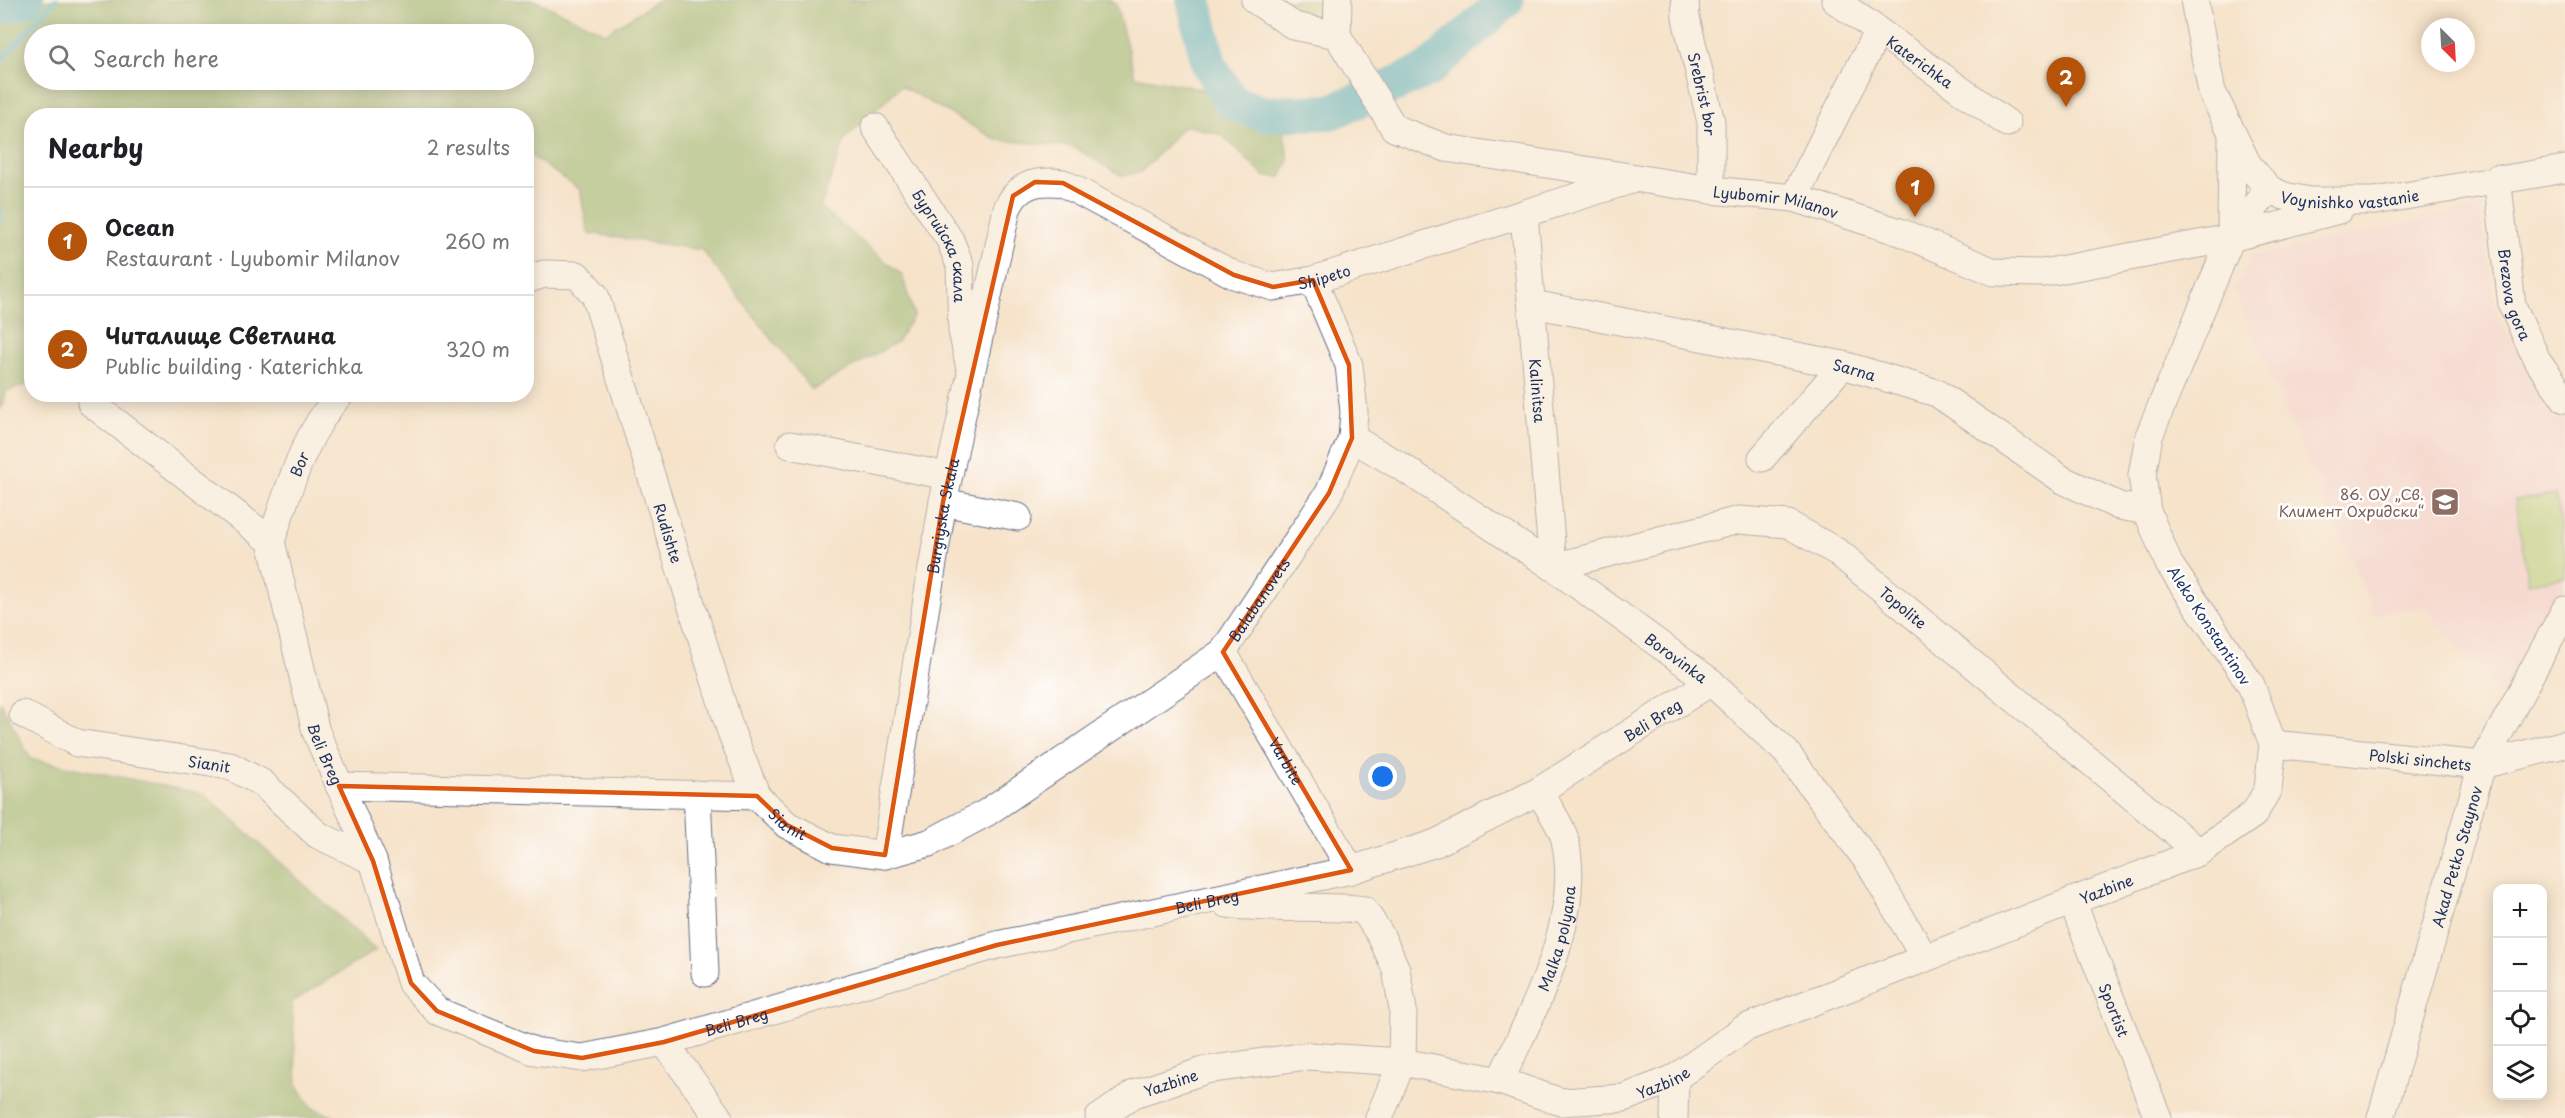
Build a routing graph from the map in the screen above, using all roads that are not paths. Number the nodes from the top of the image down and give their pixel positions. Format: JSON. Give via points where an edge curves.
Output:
{"nodes":[{"id":1,"x":1255,"y":0,"type":"edge"},
{"id":2,"x":1338,"y":0,"type":"edge"},
{"id":3,"x":1685,"y":0,"type":"edge"},
{"id":4,"x":1835,"y":0,"type":"edge"},
{"id":5,"x":2194,"y":0,"type":"edge"},
{"id":6,"x":1878,"y":31,"type":"junction"},
{"id":7,"x":1336,"y":34,"type":"junction"},
{"id":8,"x":2007,"y":123,"type":"dead end"},
{"id":9,"x":875,"y":127,"type":"dead end"},
{"id":10,"x":2232,"y":136,"type":"junction"},
{"id":11,"x":2565,"y":169,"type":"edge"},
{"id":12,"x":1637,"y":178,"type":"junction"},
{"id":13,"x":2497,"y":178,"type":"junction"},
{"id":14,"x":1024,"y":186,"type":"joint"},
{"id":15,"x":2269,"y":189,"type":"junction"},
{"id":16,"x":1712,"y":190,"type":"junction"},
{"id":17,"x":1794,"y":198,"type":"junction"},
{"id":18,"x":2375,"y":201,"type":"junction"},
{"id":19,"x":1524,"y":214,"type":"junction"},
{"id":20,"x":2231,"y":238,"type":"junction"},
{"id":21,"x":534,"y":277,"type":"edge"},
{"id":22,"x":1313,"y":280,"type":"junction"},
{"id":23,"x":1533,"y":304,"type":"junction"},
{"id":24,"x":1843,"y":364,"type":"junction"},
{"id":25,"x":972,"y":378,"type":"junction"},
{"id":26,"x":2565,"y":399,"type":"edge"},
{"id":27,"x":333,"y":402,"type":"edge"},
{"id":28,"x":91,"y":403,"type":"dead end"},
{"id":29,"x":1352,"y":438,"type":"junction"},
{"id":30,"x":790,"y":446,"type":"dead end"},
{"id":31,"x":1762,"y":458,"type":"dead end"},
{"id":32,"x":948,"y":476,"type":"junction"},
{"id":33,"x":943,"y":502,"type":"junction"},
{"id":34,"x":2147,"y":511,"type":"junction"},
{"id":35,"x":1018,"y":517,"type":"dead end"},
{"id":36,"x":271,"y":541,"type":"junction"},
{"id":37,"x":1553,"y":567,"type":"junction"},
{"id":38,"x":2565,"y":610,"type":"edge"},
{"id":39,"x":1223,"y":652,"type":"junction"},
{"id":40,"x":1711,"y":682,"type":"junction"},
{"id":41,"x":23,"y":714,"type":"dead end"},
{"id":42,"x":2273,"y":744,"type":"junction"},
{"id":43,"x":2565,"y":744,"type":"edge"},
{"id":44,"x":2482,"y":765,"type":"junction"},
{"id":45,"x":339,"y":786,"type":"junction"},
{"id":46,"x":1539,"y":791,"type":"junction"},
{"id":47,"x":697,"y":794,"type":"junction"},
{"id":48,"x":758,"y":796,"type":"junction"},
{"id":49,"x":2199,"y":852,"type":"junction"},
{"id":50,"x":885,"y":855,"type":"junction"},
{"id":51,"x":372,"y":861,"type":"junction"},
{"id":52,"x":1351,"y":870,"type":"junction"},
{"id":53,"x":1204,"y":900,"type":"junction"},
{"id":54,"x":2072,"y":901,"type":"junction"},
{"id":55,"x":1924,"y":957,"type":"junction"},
{"id":56,"x":705,"y":973,"type":"dead end"},
{"id":57,"x":664,"y":1042,"type":"junction"},
{"id":58,"x":1402,"y":1062,"type":"junction"},
{"id":59,"x":1675,"y":1078,"type":"junction"},
{"id":60,"x":1500,"y":1081,"type":"junction"},
{"id":61,"x":719,"y":1118,"type":"edge"},
{"id":62,"x":1099,"y":1118,"type":"edge"},
{"id":63,"x":1379,"y":1118,"type":"edge"},
{"id":64,"x":1674,"y":1118,"type":"edge"},
{"id":65,"x":2158,"y":1118,"type":"edge"},
{"id":66,"x":2381,"y":1118,"type":"edge"}],
"edges":[{"from":1,"to":7,"type":"street","via":[[1294,26]]},
{"from":2,"to":7,"type":"street"},
{"from":3,"to":16,"type":"street","name":"Srebrist bor","via":[[1711,122]]},
{"from":4,"to":6,"type":"street","name":"Katerichka"},
{"from":5,"to":10,"type":"street","name":"Voynishko vastanie","via":[[2212,92]]},
{"from":6,"to":8,"type":"street","name":"Katerichka"},
{"from":6,"to":17,"type":"street"},
{"from":7,"to":12,"type":"street","name":"Lyubomir Milanov","via":[[1394,128],[1446,148]]},
{"from":9,"to":25,"type":"street","name":"Бургийска скала","via":[[954,248],[960,265],[962,331]]},
{"from":10,"to":15,"type":"street","name":"Voynishko vastanie","via":[[2248,165]]},
{"from":10,"to":20,"type":"street"},
{"from":11,"to":13,"type":"street","name":"Voynishko vastanie"},
{"from":12,"to":16,"type":"street","name":"Lyubomir Milanov"},
{"from":12,"to":19,"type":"street","name":"Shipeto"},
{"from":13,"to":18,"type":"street","name":"Voynishko vastanie"},
{"from":13,"to":26,"type":"street","name":"Brezova gora","via":[[2512,305],[2537,360]]},
{"from":14,"to":22,"type":"street","name":"Shipeto","via":[[1047,181],[1064,183],[1234,275],[1273,287]]},
{"from":14,"to":25,"type":"street","name":"Burgiyska Skala","via":[[1007,208]]},
{"from":15,"to":18,"type":"street","name":"Voynishko vastanie","via":[[2308,201]]},
{"from":15,"to":20,"type":"street"},
{"from":16,"to":17,"type":"street","name":"Lyubomir Milanov"},
{"from":17,"to":20,"type":"street","name":"Lyubomir Milanov","via":[[1900,232],[1994,272],[2043,273]]},
{"from":18,"to":20,"type":"street","name":"Lyubomir Milanov"},
{"from":19,"to":22,"type":"street","name":"Shipeto"},
{"from":19,"to":23,"type":"street","name":"Kalinitsa"},
{"from":20,"to":34,"type":"street","name":"Aleko Konstantinov","via":[[2149,436],[2142,475]]},
{"from":21,"to":48,"type":"street","name":"Rudishte","via":[[577,275],[595,295],[731,732]]},
{"from":22,"to":29,"type":"street","name":"Balabanovets","via":[[1350,365]]},
{"from":23,"to":24,"type":"street","name":"Sarna"},
{"from":23,"to":37,"type":"street","name":"Kalinitsa"},
{"from":24,"to":31,"type":"street"},
{"from":24,"to":34,"type":"street","name":"Sarna","via":[[1937,393],[2063,480],[2119,506]]},
{"from":25,"to":32,"type":"street","name":"Burgiyska Skala"},
{"from":27,"to":36,"type":"street","name":"Bor","via":[[321,416],[294,474]]},
{"from":28,"to":36,"type":"street"},
{"from":29,"to":37,"type":"street","name":"Borovinka"},
{"from":29,"to":39,"type":"street","name":"Balabanovets","via":[[1329,493]]},
{"from":30,"to":32,"type":"street"},
{"from":32,"to":33,"type":"street","name":"Burgiyska Skala"},
{"from":33,"to":35,"type":"street"},
{"from":33,"to":50,"type":"street","name":"Burgiyska Skala"},
{"from":34,"to":42,"type":"street","name":"Aleko Konstantinov","via":[[2169,564],[2251,685]]},
{"from":36,"to":45,"type":"street","name":"Beli Breg","via":[[316,732]]},
{"from":37,"to":40,"type":"street","name":"Borovinka"},
{"from":37,"to":49,"type":"street","name":"Topolite","via":[[1739,520],[1788,524],[1839,553]]},
{"from":38,"to":44,"type":"street","name":"Akad Petko Staynov"},
{"from":39,"to":50,"type":"street","name":"Balabanovets","via":[[986,813],[929,843]]},
{"from":39,"to":52,"type":"street","name":"Varbite"},
{"from":40,"to":46,"type":"street","name":"Beli Breg"},
{"from":40,"to":55,"type":"street","name":"Borovinka","via":[[1786,752],[1869,863]]},
{"from":41,"to":51,"type":"street","name":"Sianit","via":[[77,743],[230,766],[262,783],[318,835]]},
{"from":42,"to":44,"type":"street","name":"Polski sinchets"},
{"from":42,"to":49,"type":"street","name":"Aleko Konstantinov","via":[[2268,789],[2254,814]]},
{"from":43,"to":44,"type":"street","name":"Polski sinchets"},
{"from":44,"to":66,"type":"street","name":"Akad Petko Staynov"},
{"from":45,"to":47,"type":"street","name":"Sianit"},
{"from":45,"to":51,"type":"street","name":"Beli Breg"},
{"from":46,"to":52,"type":"street","name":"Beli Breg","via":[[1436,843]]},
{"from":46,"to":60,"type":"street","name":"Malka polyana","via":[[1565,838],[1570,888],[1549,974]]},
{"from":47,"to":48,"type":"street","name":"Sianit"},
{"from":47,"to":56,"type":"street"},
{"from":48,"to":50,"type":"street","name":"Sianit","via":[[787,825],[832,848]]},
{"from":49,"to":54,"type":"street","name":"Yazbine"},
{"from":51,"to":57,"type":"street","name":"Beli Breg","via":[[411,983],[437,1011],[534,1051],[582,1058]]},
{"from":52,"to":53,"type":"street","name":"Beli Breg"},
{"from":53,"to":57,"type":"street","name":"Beli Breg","via":[[997,945]]},
{"from":53,"to":58,"type":"street","via":[[1252,907],[1330,906],[1364,910],[1396,969],[1403,1010]]},
{"from":54,"to":55,"type":"street","name":"Yazbine"},
{"from":54,"to":65,"type":"street","name":"Sportist"},
{"from":55,"to":59,"type":"street","name":"Yazbine","via":[[1745,1028]]},
{"from":57,"to":61,"type":"street"},
{"from":58,"to":60,"type":"street","name":"Yazbine"},
{"from":58,"to":62,"type":"street","name":"Yazbine","via":[[1306,1056],[1206,1070],[1134,1094]]},
{"from":58,"to":63,"type":"street"},
{"from":59,"to":60,"type":"street","name":"Yazbine","via":[[1624,1098],[1561,1102]]},
{"from":59,"to":64,"type":"street"}]}
